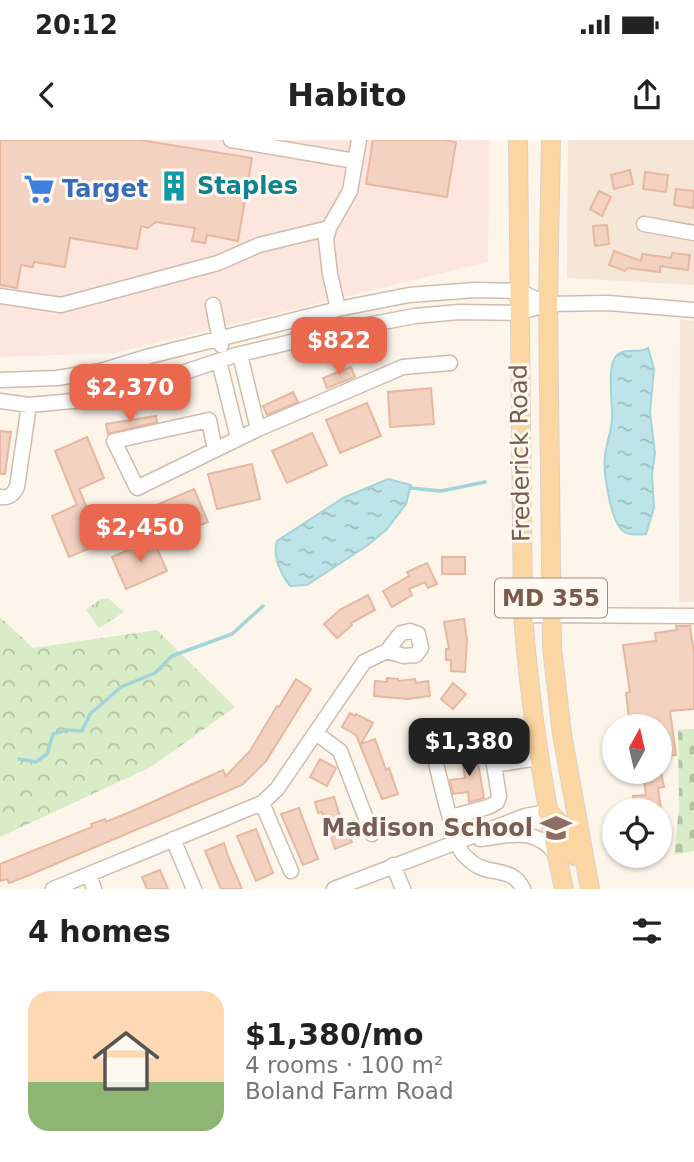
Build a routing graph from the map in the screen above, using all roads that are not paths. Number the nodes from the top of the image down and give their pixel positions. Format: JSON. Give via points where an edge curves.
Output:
{"nodes":[{"id":1,"x":231,"y":140,"type":"edge"},
{"id":2,"x":359,"y":140,"type":"edge"},
{"id":3,"x":518,"y":140,"type":"edge"},
{"id":4,"x":551,"y":140,"type":"edge"},
{"id":5,"x":355,"y":161,"type":"junction"},
{"id":6,"x":644,"y":224,"type":"dead end"},
{"id":7,"x":329,"y":228,"type":"junction"},
{"id":8,"x":694,"y":233,"type":"edge"},
{"id":9,"x":518,"y":291,"type":"junction"},
{"id":10,"x":0,"y":296,"type":"edge"},
{"id":11,"x":548,"y":304,"type":"junction"},
{"id":12,"x":213,"y":305,"type":"dead end"},
{"id":13,"x":338,"y":309,"type":"junction"},
{"id":14,"x":694,"y":310,"type":"edge"},
{"id":15,"x":518,"y":313,"type":"junction"},
{"id":16,"x":220,"y":339,"type":"junction"},
{"id":17,"x":240,"y":355,"type":"junction"},
{"id":18,"x":222,"y":360,"type":"junction"},
{"id":19,"x":450,"y":363,"type":"dead end"},
{"id":20,"x":0,"y":380,"type":"edge"},
{"id":21,"x":0,"y":401,"type":"edge"},
{"id":22,"x":29,"y":405,"type":"junction"},
{"id":23,"x":258,"y":429,"type":"junction"},
{"id":24,"x":238,"y":438,"type":"junction"},
{"id":25,"x":215,"y":450,"type":"junction"},
{"id":26,"x":0,"y":497,"type":"edge"},
{"id":27,"x":523,"y":615,"type":"junction"},
{"id":28,"x":552,"y":615,"type":"junction"},
{"id":29,"x":694,"y":615,"type":"edge"},
{"id":30,"x":387,"y":651,"type":"dead end"},
{"id":31,"x":316,"y":733,"type":"junction"},
{"id":32,"x":538,"y":758,"type":"junction"},
{"id":33,"x":494,"y":765,"type":"junction"},
{"id":34,"x":262,"y":803,"type":"junction"},
{"id":35,"x":547,"y":812,"type":"junction"},
{"id":36,"x":451,"y":817,"type":"junction"},
{"id":37,"x":372,"y":834,"type":"dead end"},
{"id":38,"x":173,"y":839,"type":"junction"},
{"id":39,"x":458,"y":842,"type":"junction"},
{"id":40,"x":556,"y":855,"type":"junction"},
{"id":41,"x":393,"y":865,"type":"junction"},
{"id":42,"x":291,"y":871,"type":"dead end"},
{"id":43,"x":89,"y":874,"type":"junction"},
{"id":44,"x":589,"y":885,"type":"edge"},
{"id":45,"x":53,"y":889,"type":"edge"},
{"id":46,"x":94,"y":889,"type":"edge"},
{"id":47,"x":194,"y":889,"type":"edge"},
{"id":48,"x":334,"y":889,"type":"edge"},
{"id":49,"x":403,"y":889,"type":"edge"},
{"id":50,"x":523,"y":889,"type":"edge"},
{"id":51,"x":564,"y":889,"type":"edge"}],
"edges":[{"from":1,"to":5,"type":"street"},
{"from":2,"to":5,"type":"street"},
{"from":3,"to":9,"type":"main road","name":"Frederick Road","number":"MD 355"},
{"from":4,"to":11,"type":"main road","name":"Frederick Road","number":"MD 355"},
{"from":5,"to":7,"type":"street","via":[[350,191]]},
{"from":6,"to":8,"type":"street"},
{"from":7,"to":10,"type":"street","via":[[61,305]]},
{"from":7,"to":13,"type":"street","via":[[326,251]]},
{"from":9,"to":11,"type":"street"},
{"from":9,"to":13,"type":"street","via":[[434,292]]},
{"from":9,"to":15,"type":"main road","name":"Frederick Road","number":"MD 355"},
{"from":11,"to":14,"type":"street"},
{"from":11,"to":15,"type":"street"},
{"from":11,"to":28,"type":"main road","name":"Frederick Road","number":"MD 355"},
{"from":12,"to":16,"type":"street"},
{"from":13,"to":16,"type":"street"},
{"from":15,"to":17,"type":"street","via":[[415,316]]},
{"from":15,"to":27,"type":"main road","name":"Frederick Road","number":"MD 355"},
{"from":16,"to":18,"type":"street"},
{"from":16,"to":20,"type":"street","via":[[102,371]]},
{"from":17,"to":18,"type":"street"},
{"from":17,"to":23,"type":"street"},
{"from":18,"to":22,"type":"street","via":[[141,387],[84,400]]},
{"from":18,"to":24,"type":"street"},
{"from":19,"to":23,"type":"street","via":[[403,367]]},
{"from":21,"to":22,"type":"street"},
{"from":22,"to":26,"type":"street","via":[[17,487],[14,494]]},
{"from":23,"to":24,"type":"street"},
{"from":24,"to":25,"type":"street"},
{"from":25,"to":25,"type":"street","via":[[137,488],[114,441],[209,420]]},
{"from":27,"to":28,"type":"street"},
{"from":27,"to":32,"type":"main road","name":"Frederick Road","number":"MD 355"},
{"from":28,"to":29,"type":"street"},
{"from":28,"to":44,"type":"main road","name":"Frederick Road","number":"MD 355","via":[[562,734]]},
{"from":30,"to":31,"type":"street","via":[[364,662]]},
{"from":31,"to":34,"type":"street"},
{"from":31,"to":37,"type":"street","via":[[340,751]]},
{"from":32,"to":33,"type":"street"},
{"from":32,"to":35,"type":"main road","name":"Frederick Road","number":"MD 355"},
{"from":33,"to":36,"type":"street","via":[[497,802]]},
{"from":33,"to":36,"type":"street","via":[[487,743],[433,740]]},
{"from":34,"to":38,"type":"street"},
{"from":34,"to":42,"type":"street"},
{"from":35,"to":39,"type":"street"},
{"from":35,"to":40,"type":"main road","name":"Frederick Road","number":"MD 355"},
{"from":35,"to":44,"type":"main road","via":[[565,829]]},
{"from":36,"to":39,"type":"street"},
{"from":38,"to":43,"type":"street"},
{"from":38,"to":47,"type":"street"},
{"from":39,"to":40,"type":"street","via":[[526,834],[542,839]]},
{"from":39,"to":41,"type":"street"},
{"from":39,"to":50,"type":"street","via":[[462,853],[480,869],[511,874]]},
{"from":40,"to":51,"type":"main road","name":"Frederick Road","number":"MD 355"},
{"from":41,"to":48,"type":"street"},
{"from":41,"to":49,"type":"street"},
{"from":43,"to":45,"type":"street"},
{"from":43,"to":46,"type":"street"}]}
